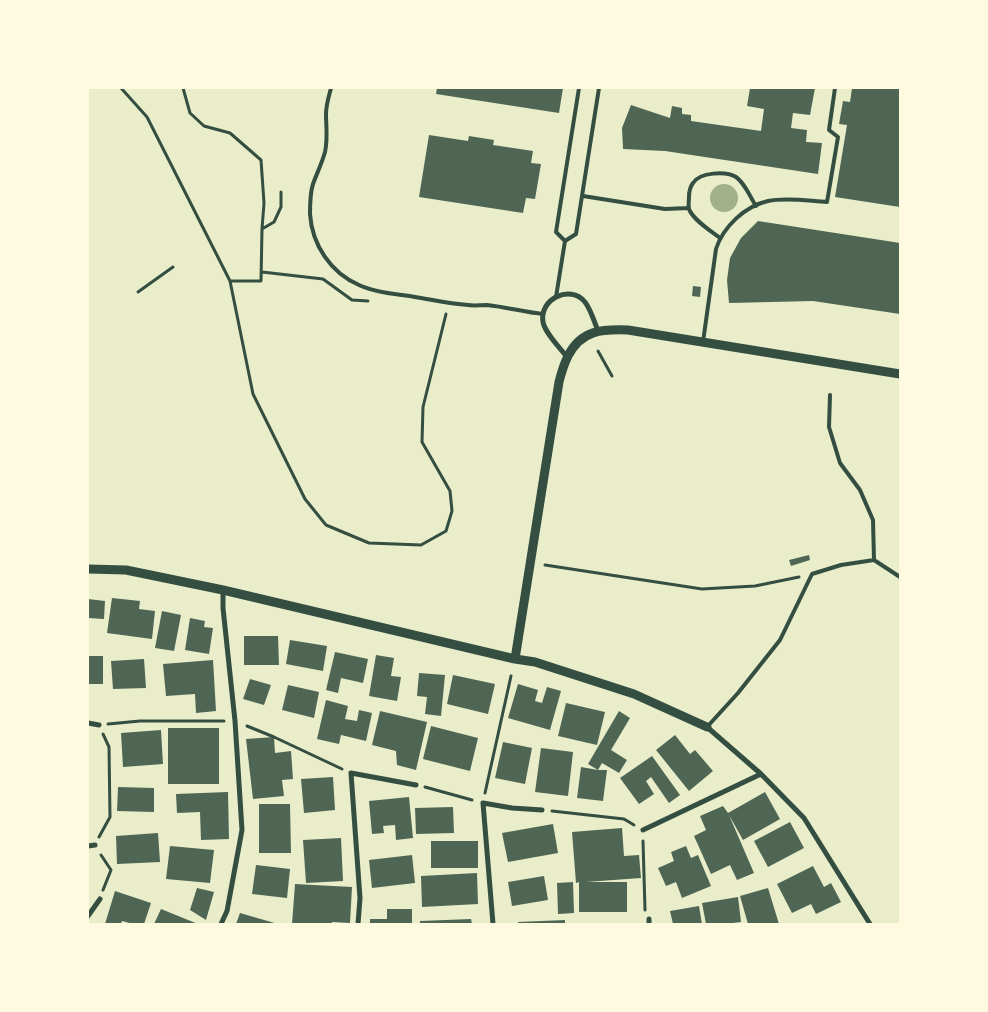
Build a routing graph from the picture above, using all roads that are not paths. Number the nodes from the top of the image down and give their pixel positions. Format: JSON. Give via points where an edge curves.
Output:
{"nodes":[{"id":1,"x":331,"y":88,"type":"edge"},
{"id":2,"x":579,"y":88,"type":"edge"},
{"id":3,"x":599,"y":88,"type":"edge"},
{"id":4,"x":836,"y":88,"type":"edge"},
{"id":5,"x":582,"y":196,"type":"junction"},
{"id":6,"x":756,"y":206,"type":"junction"},
{"id":7,"x":689,"y":208,"type":"junction"},
{"id":8,"x":720,"y":238,"type":"junction"},
{"id":9,"x":565,"y":241,"type":"junction"},
{"id":10,"x":556,"y":296,"type":"junction"},
{"id":11,"x":543,"y":314,"type":"junction"},
{"id":12,"x":598,"y":330,"type":"junction"},
{"id":13,"x":703,"y":342,"type":"junction"},
{"id":14,"x":567,"y":357,"type":"junction"},
{"id":15,"x":900,"y":374,"type":"edge"},
{"id":16,"x":830,"y":395,"type":"dead end"},
{"id":17,"x":874,"y":560,"type":"junction"},
{"id":18,"x":88,"y":569,"type":"edge"},
{"id":19,"x":900,"y":577,"type":"edge"},
{"id":20,"x":223,"y":590,"type":"junction"},
{"id":21,"x":515,"y":659,"type":"junction"},
{"id":22,"x":88,"y":723,"type":"edge"},
{"id":23,"x":99,"y":725,"type":"road end"},
{"id":24,"x":707,"y":727,"type":"junction"},
{"id":25,"x":761,"y":774,"type":"junction"},
{"id":26,"x":416,"y":785,"type":"road end"},
{"id":27,"x":542,"y":810,"type":"road end"},
{"id":28,"x":642,"y":830,"type":"road end"},
{"id":29,"x":95,"y":845,"type":"road end"},
{"id":30,"x":88,"y":846,"type":"edge"},
{"id":31,"x":100,"y":899,"type":"road end"},
{"id":32,"x":88,"y":916,"type":"edge"},
{"id":33,"x":221,"y":924,"type":"edge"},
{"id":34,"x":358,"y":924,"type":"edge"},
{"id":35,"x":493,"y":924,"type":"edge"},
{"id":36,"x":868,"y":924,"type":"edge"}],
"edges":[{"from":1,"to":11,"type":"lane","via":[[325,151],[313,185],[310,216],[314,237],[334,269],[360,286],[373,290]]},
{"from":2,"to":9,"type":"lane","via":[[556,232]]},
{"from":3,"to":5,"type":"lane"},
{"from":4,"to":6,"type":"lane","via":[[829,130],[838,137],[827,202],[781,200]]},
{"from":5,"to":7,"type":"lane","via":[[666,209]]},
{"from":5,"to":9,"type":"lane","via":[[576,234]]},
{"from":6,"to":7,"type":"lane","via":[[735,176],[720,173],[698,177],[693,182]]},
{"from":6,"to":8,"type":"lane","via":[[731,223]]},
{"from":7,"to":8,"type":"lane"},
{"from":8,"to":13,"type":"lane"},
{"from":9,"to":10,"type":"lane"},
{"from":10,"to":11,"type":"street"},
{"from":10,"to":12,"type":"street","via":[[577,296],[584,302]]},
{"from":11,"to":14,"type":"street","via":[[545,328]]},
{"from":12,"to":13,"type":"street","via":[[628,330]]},
{"from":12,"to":14,"type":"street","via":[[581,340]]},
{"from":13,"to":15,"type":"street"},
{"from":14,"to":21,"type":"street","via":[[558,382]]},
{"from":16,"to":17,"type":"lane","via":[[828,427],[840,463],[860,490],[873,520]]},
{"from":17,"to":19,"type":"lane"},
{"from":17,"to":24,"type":"lane","via":[[841,564],[812,574],[780,640]]},
{"from":18,"to":20,"type":"street","via":[[126,570]]},
{"from":20,"to":21,"type":"street"},
{"from":20,"to":33,"type":"street","via":[[242,830],[227,911]]},
{"from":21,"to":24,"type":"street","via":[[535,662],[634,694]]},
{"from":22,"to":23,"type":"street"},
{"from":24,"to":25,"type":"street"},
{"from":25,"to":28,"type":"street"},
{"from":25,"to":36,"type":"street","via":[[804,818]]},
{"from":26,"to":34,"type":"street","via":[[351,773],[360,898]]},
{"from":27,"to":35,"type":"street","via":[[483,803]]},
{"from":29,"to":30,"type":"street"},
{"from":31,"to":32,"type":"street"}]}
